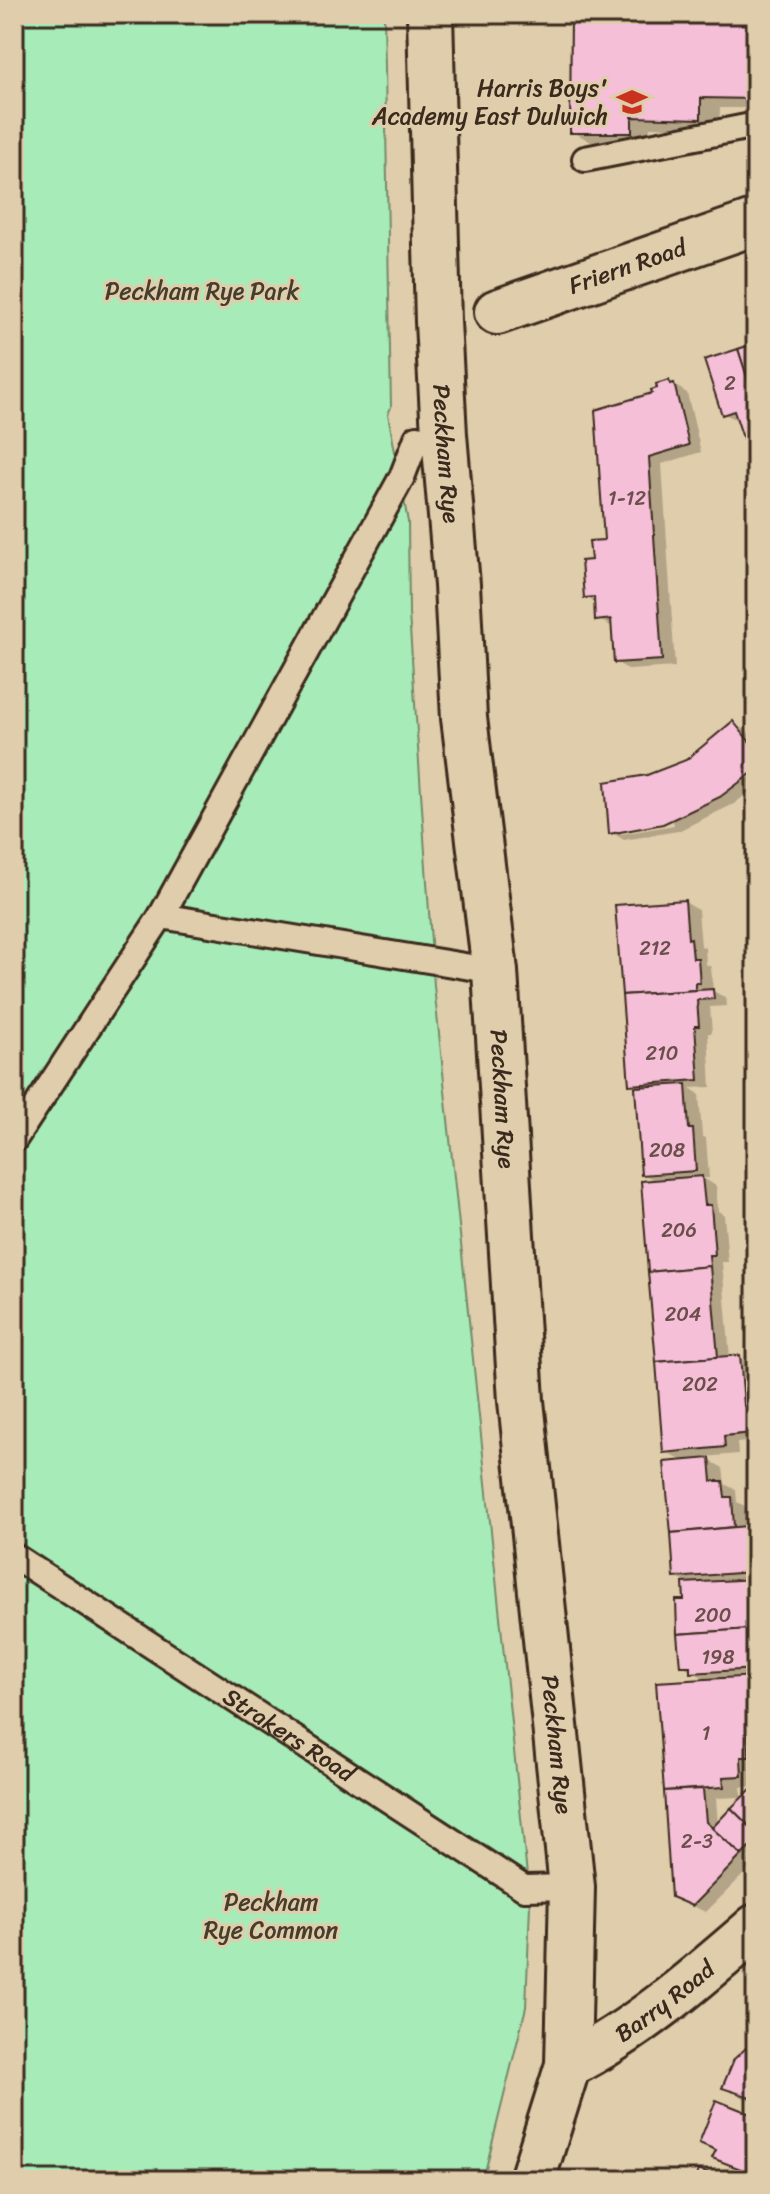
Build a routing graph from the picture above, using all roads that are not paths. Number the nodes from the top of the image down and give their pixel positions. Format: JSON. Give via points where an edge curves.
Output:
{"nodes":[{"id":1,"x":430,"y":14,"type":"edge"},
{"id":2,"x":756,"y":125,"type":"edge"},
{"id":3,"x":585,"y":159,"type":"dead end"},
{"id":4,"x":756,"y":222,"type":"edge"},
{"id":5,"x":497,"y":312,"type":"dead end"},
{"id":6,"x":417,"y":438,"type":"dead end"},
{"id":7,"x":161,"y":916,"type":"junction"},
{"id":8,"x":495,"y":971,"type":"junction"},
{"id":9,"x":14,"y":1140,"type":"edge"},
{"id":10,"x":14,"y":1556,"type":"edge"},
{"id":11,"x":572,"y":1887,"type":"junction"},
{"id":12,"x":756,"y":1927,"type":"edge"},
{"id":13,"x":568,"y":2065,"type":"junction"},
{"id":14,"x":532,"y":2180,"type":"edge"}],
"edges":[{"from":1,"to":8,"type":"main road","name":"Peckham Rye","via":[[444,435],[464,718]]},
{"from":2,"to":3,"type":"lane"},
{"from":4,"to":5,"type":"main road","name":"Friern Road"},
{"from":6,"to":7,"type":"lane","via":[[402,477]]},
{"from":7,"to":8,"type":"lane"},
{"from":7,"to":9,"type":"lane"},
{"from":8,"to":11,"type":"main road","name":"Peckham Rye","via":[[521,1401]]},
{"from":10,"to":11,"type":"lane","name":"Strakers Road","via":[[524,1888]]},
{"from":11,"to":13,"type":"main road","name":"Peckham Rye"},
{"from":12,"to":13,"type":"main road","name":"Barry Road","via":[[683,1990],[604,2047]]},
{"from":13,"to":14,"type":"main road","name":"Peckham Rye"}]}
